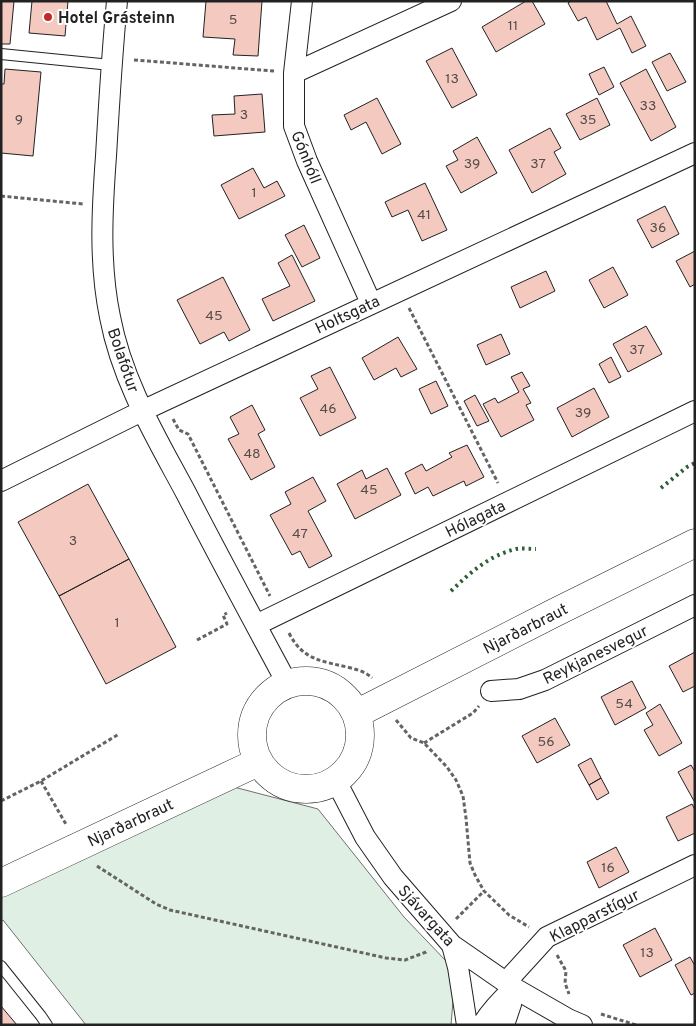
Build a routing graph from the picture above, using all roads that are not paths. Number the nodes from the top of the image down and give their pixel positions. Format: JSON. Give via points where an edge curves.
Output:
{"nodes":[{"id":1,"x":116,"y":1,"type":"edge"},
{"id":2,"x":302,"y":1,"type":"edge"},
{"id":3,"x":451,"y":1,"type":"edge"},
{"id":4,"x":1,"y":54,"type":"edge"},
{"id":5,"x":111,"y":65,"type":"junction"},
{"id":6,"x":294,"y":73,"type":"junction"},
{"id":7,"x":695,"y":153,"type":"edge"},
{"id":8,"x":371,"y":303,"type":"junction"},
{"id":9,"x":142,"y":411,"type":"junction"},
{"id":10,"x":695,"y":411,"type":"edge"},
{"id":11,"x":1,"y":481,"type":"edge"},
{"id":12,"x":695,"y":544,"type":"edge"},
{"id":13,"x":695,"y":605,"type":"edge"},
{"id":14,"x":256,"y":625,"type":"junction"},
{"id":15,"x":287,"y":683,"type":"junction"},
{"id":16,"x":491,"y":691,"type":"dead end"},
{"id":17,"x":356,"y":714,"type":"junction"},
{"id":18,"x":258,"y":762,"type":"junction"},
{"id":19,"x":336,"y":781,"type":"junction"},
{"id":20,"x":695,"y":865,"type":"edge"},
{"id":21,"x":1,"y":883,"type":"edge"},
{"id":22,"x":447,"y":940,"type":"junction"},
{"id":23,"x":1,"y":966,"type":"edge"},
{"id":24,"x":510,"y":985,"type":"junction"},
{"id":25,"x":589,"y":1018,"type":"edge"},
{"id":26,"x":46,"y":1025,"type":"edge"},
{"id":27,"x":467,"y":1025,"type":"edge"},
{"id":28,"x":482,"y":1025,"type":"edge"},
{"id":29,"x":504,"y":1025,"type":"edge"}],
"edges":[{"from":1,"to":5,"type":"street","name":"Bolafótur"},
{"from":2,"to":6,"type":"street","name":"Gónhóll"},
{"from":3,"to":6,"type":"street"},
{"from":4,"to":5,"type":"lane"},
{"from":5,"to":9,"type":"street","name":"Bolafótur","via":[[102,264],[110,319]]},
{"from":6,"to":8,"type":"street","name":"Gónhóll","via":[[294,126]]},
{"from":7,"to":8,"type":"street","name":"Holtsgata"},
{"from":8,"to":9,"type":"street","name":"Holtsgata"},
{"from":9,"to":11,"type":"street","name":"Holtsgata"},
{"from":9,"to":14,"type":"street","name":"Bolafótur"},
{"from":10,"to":14,"type":"street","name":"Hólagata"},
{"from":12,"to":17,"type":"main road","name":"Njarðarbraut"},
{"from":13,"to":16,"type":"street","name":"Reykjanesvegur","via":[[545,680],[519,689]]},
{"from":14,"to":15,"type":"street","name":"Bolafótur"},
{"from":15,"to":17,"type":"main road","via":[[304,680],[335,688],[348,699]]},
{"from":15,"to":18,"type":"main road","via":[[273,691],[254,716],[251,732]]},
{"from":17,"to":19,"type":"main road","via":[[360,744],[356,758]]},
{"from":18,"to":19,"type":"main road","via":[[270,776],[293,788],[319,788]]},
{"from":18,"to":21,"type":"main road","name":"Njarðarbraut"},
{"from":19,"to":22,"type":"street","name":"Sjávargata","via":[[365,837],[393,877]]},
{"from":20,"to":24,"type":"street","name":"Klapparstígur","via":[[547,937]]},
{"from":22,"to":24,"type":"street","name":"Sjávargata"},
{"from":22,"to":27,"type":"street","via":[[458,967]]},
{"from":23,"to":26,"type":"lane"},
{"from":24,"to":25,"type":"street","name":"Sjávargata","via":[[568,1019]]},
{"from":24,"to":28,"type":"street","name":"Klapparstígur"},
{"from":24,"to":29,"type":"street","via":[[511,1004]]}]}
